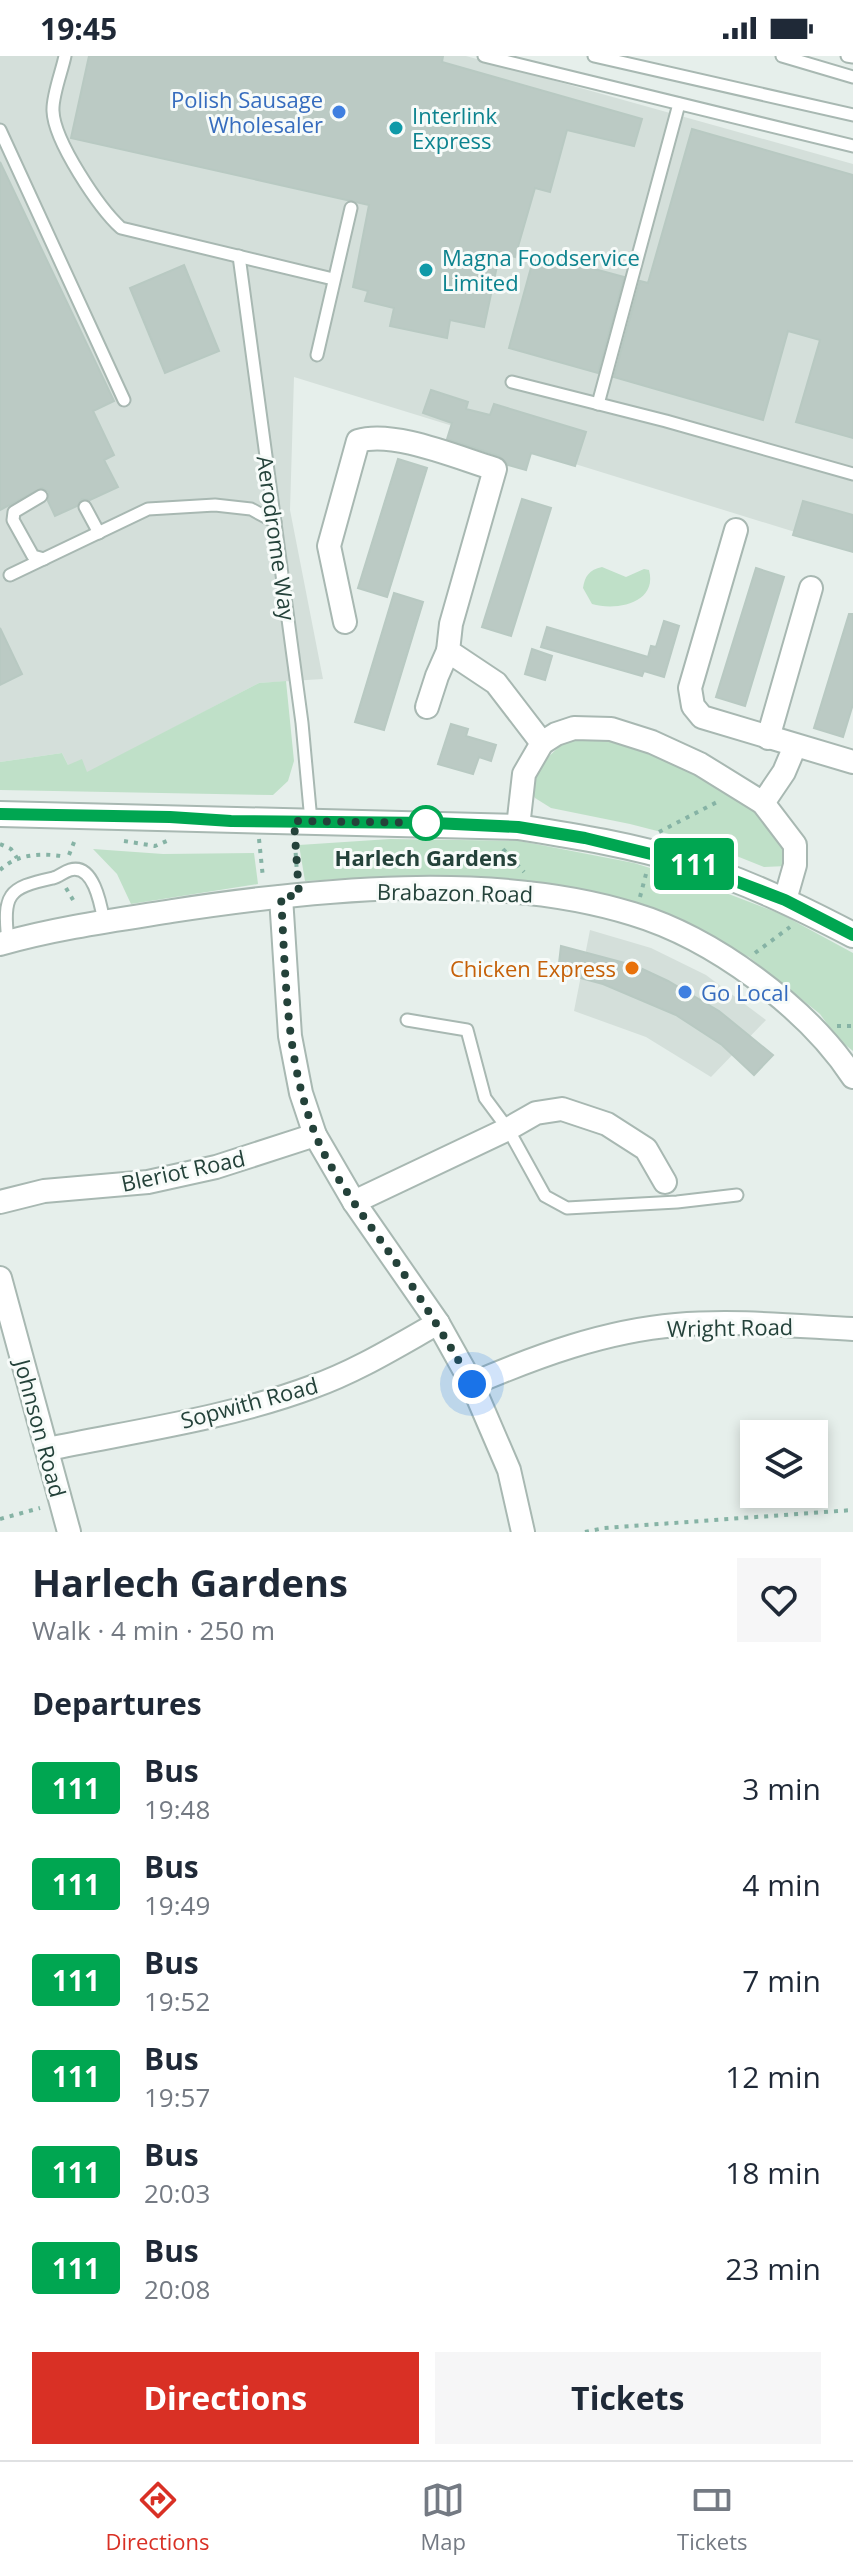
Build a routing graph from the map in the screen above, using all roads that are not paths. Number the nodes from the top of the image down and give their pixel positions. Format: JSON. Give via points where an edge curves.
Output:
{"nodes":[{"id":1,"x":65,"y":56,"type":"edge"},
{"id":2,"x":484,"y":56,"type":"edge"},
{"id":3,"x":594,"y":56,"type":"edge"},
{"id":4,"x":782,"y":56,"type":"edge"},
{"id":5,"x":847,"y":56,"type":"edge"},
{"id":6,"x":853,"y":57,"type":"edge"},
{"id":7,"x":853,"y":77,"type":"edge"},
{"id":8,"x":679,"y":104,"type":"junction"},
{"id":9,"x":853,"y":115,"type":"edge"},
{"id":10,"x":0,"y":130,"type":"edge"},
{"id":11,"x":853,"y":146,"type":"edge"},
{"id":12,"x":351,"y":208,"type":"dead end"},
{"id":13,"x":239,"y":256,"type":"junction"},
{"id":14,"x":333,"y":279,"type":"junction"},
{"id":15,"x":317,"y":355,"type":"dead end"},
{"id":16,"x":512,"y":382,"type":"dead end"},
{"id":17,"x":124,"y":400,"type":"dead end"},
{"id":18,"x":598,"y":404,"type":"junction"},
{"id":19,"x":853,"y":474,"type":"edge"},
{"id":20,"x":41,"y":496,"type":"dead end"},
{"id":21,"x":85,"y":507,"type":"dead end"},
{"id":22,"x":275,"y":522,"type":"junction"},
{"id":23,"x":736,"y":530,"type":"dead end"},
{"id":24,"x":99,"y":533,"type":"junction"},
{"id":25,"x":44,"y":559,"type":"junction"},
{"id":26,"x":10,"y":575,"type":"dead end"},
{"id":27,"x":811,"y":588,"type":"dead end"},
{"id":28,"x":345,"y":622,"type":"dead end"},
{"id":29,"x":448,"y":651,"type":"junction"},
{"id":30,"x":427,"y":707,"type":"dead end"},
{"id":31,"x":768,"y":738,"type":"junction"},
{"id":32,"x":542,"y":743,"type":"junction"},
{"id":33,"x":795,"y":746,"type":"junction"},
{"id":34,"x":853,"y":762,"type":"edge"},
{"id":35,"x":763,"y":803,"type":"junction"},
{"id":36,"x":0,"y":814,"type":"edge"},
{"id":37,"x":302,"y":821,"type":"junction"},
{"id":38,"x":518,"y":827,"type":"junction"},
{"id":39,"x":282,"y":897,"type":"junction"},
{"id":40,"x":795,"y":905,"type":"junction"},
{"id":41,"x":104,"y":922,"type":"junction"},
{"id":42,"x":853,"y":935,"type":"edge"},
{"id":43,"x":4,"y":943,"type":"edge"},
{"id":44,"x":407,"y":1020,"type":"dead end"},
{"id":45,"x":852,"y":1074,"type":"edge"},
{"id":46,"x":508,"y":1129,"type":"junction"},
{"id":47,"x":315,"y":1135,"type":"junction"},
{"id":48,"x":665,"y":1182,"type":"dead end"},
{"id":49,"x":737,"y":1195,"type":"dead end"},
{"id":50,"x":0,"y":1202,"type":"edge"},
{"id":51,"x":354,"y":1202,"type":"junction"},
{"id":52,"x":0,"y":1278,"type":"edge"},
{"id":53,"x":438,"y":1323,"type":"junction"},
{"id":54,"x":853,"y":1329,"type":"edge"},
{"id":55,"x":472,"y":1384,"type":"junction"},
{"id":56,"x":48,"y":1449,"type":"junction"},
{"id":57,"x":69,"y":1532,"type":"edge"},
{"id":58,"x":523,"y":1532,"type":"edge"}],
"edges":[{"from":1,"to":13,"type":"lane","via":[[53,111],[81,177],[105,214],[121,228]]},
{"from":2,"to":8,"type":"lane"},
{"from":3,"to":9,"type":"lane"},
{"from":4,"to":7,"type":"lane"},
{"from":5,"to":6,"type":"lane"},
{"from":8,"to":11,"type":"lane"},
{"from":8,"to":18,"type":"lane"},
{"from":10,"to":17,"type":"lane"},
{"from":12,"to":14,"type":"lane"},
{"from":13,"to":14,"type":"lane"},
{"from":13,"to":22,"type":"lane","name":"Aerodrome Way"},
{"from":14,"to":15,"type":"lane"},
{"from":16,"to":18,"type":"lane"},
{"from":18,"to":19,"type":"lane"},
{"from":20,"to":25,"type":"lane","via":[[20,506],[13,520],[33,556]]},
{"from":21,"to":24,"type":"lane"},
{"from":22,"to":24,"type":"lane","via":[[251,509],[160,508]]},
{"from":22,"to":37,"type":"lane","name":"Aerodrome Way","via":[[302,723]]},
{"from":23,"to":31,"type":"street","via":[[691,697],[702,717]]},
{"from":24,"to":25,"type":"lane"},
{"from":25,"to":26,"type":"lane"},
{"from":27,"to":31,"type":"street"},
{"from":28,"to":29,"type":"street","via":[[329,546],[358,441],[391,438],[495,469]]},
{"from":29,"to":30,"type":"street"},
{"from":29,"to":32,"type":"street","via":[[496,683]]},
{"from":31,"to":33,"type":"street"},
{"from":32,"to":35,"type":"street","via":[[574,728],[611,729],[700,764]]},
{"from":32,"to":38,"type":"street","via":[[524,774]]},
{"from":33,"to":34,"type":"street"},
{"from":33,"to":35,"type":"street"},
{"from":35,"to":40,"type":"street","via":[[795,845]]},
{"from":36,"to":37,"type":"street"},
{"from":37,"to":38,"type":"street"},
{"from":38,"to":40,"type":"street","via":[[662,855]]},
{"from":39,"to":41,"type":"street","name":"Brabazon Road"},
{"from":39,"to":45,"type":"street","name":"Brabazon Road","via":[[402,888],[545,894],[636,914],[710,947],[776,993]]},
{"from":39,"to":47,"type":"street","via":[[290,1036]]},
{"from":40,"to":42,"type":"street"},
{"from":41,"to":43,"type":"street","name":"Brabazon Road"},
{"from":41,"to":43,"type":"lane","via":[[93,883],[75,869],[18,888],[8,900]]},
{"from":44,"to":46,"type":"lane","via":[[467,1030],[485,1098]]},
{"from":46,"to":48,"type":"street","via":[[536,1113],[562,1109],[607,1124],[646,1149]]},
{"from":46,"to":49,"type":"lane","via":[[545,1196],[567,1208]]},
{"from":46,"to":51,"type":"street"},
{"from":47,"to":50,"type":"street","name":"Bleriot Road","via":[[148,1182],[44,1191]]},
{"from":47,"to":51,"type":"street"},
{"from":51,"to":53,"type":"street"},
{"from":52,"to":56,"type":"street","name":"Johnson Road"},
{"from":53,"to":55,"type":"street"},
{"from":53,"to":56,"type":"street","name":"Sopwith Road","via":[[312,1388]]},
{"from":54,"to":55,"type":"street","name":"Wright Road","via":[[676,1325],[588,1341]]},
{"from":55,"to":58,"type":"street","via":[[509,1470]]},
{"from":56,"to":57,"type":"street","name":"Johnson Road"}]}
